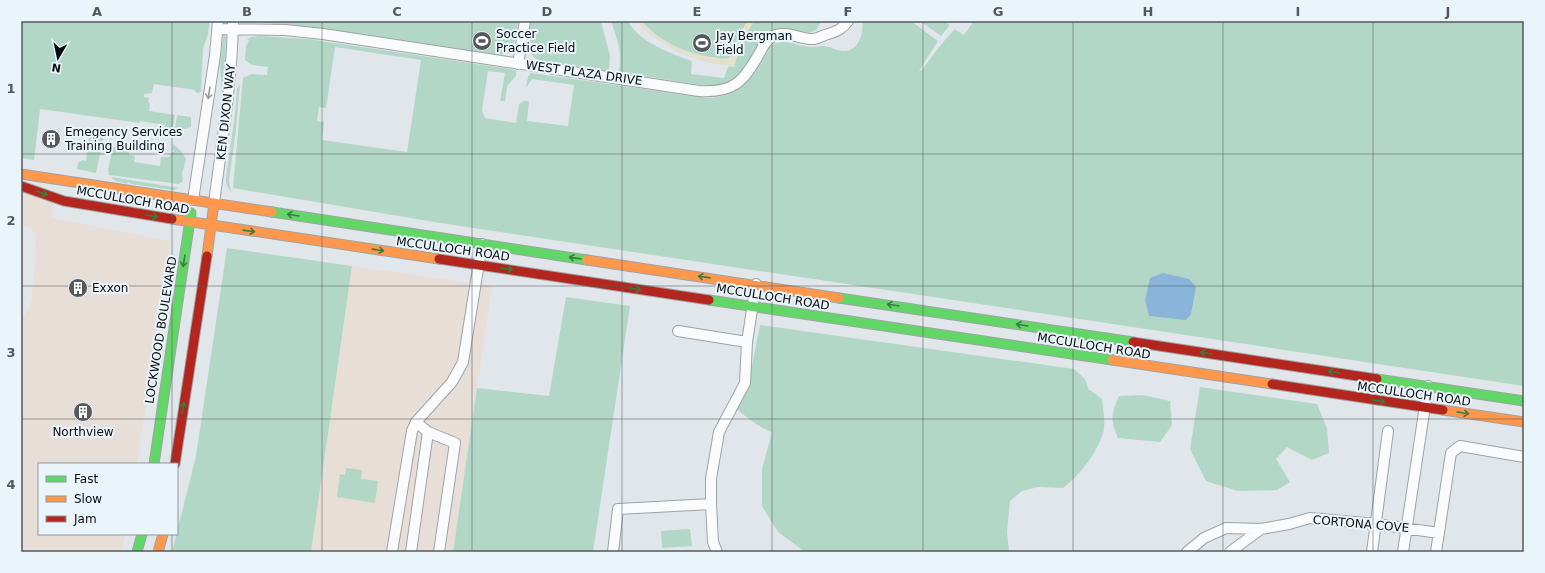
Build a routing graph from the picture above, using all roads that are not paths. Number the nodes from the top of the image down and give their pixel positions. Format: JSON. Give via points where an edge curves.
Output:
{"nodes":[{"id":1,"x":525,"y":21,"type":"edge"},
{"id":2,"x":848,"y":21,"type":"edge"},
{"id":3,"x":218,"y":25,"type":"edge"},
{"id":4,"x":233,"y":25,"type":"edge"},
{"id":5,"x":518,"y":64,"type":"junction"},
{"id":6,"x":21,"y":174,"type":"edge"},
{"id":7,"x":51,"y":178,"type":"junction"},
{"id":8,"x":21,"y":186,"type":"edge"},
{"id":9,"x":64,"y":200,"type":"junction"},
{"id":10,"x":193,"y":200,"type":"junction"},
{"id":11,"x":214,"y":203,"type":"junction"},
{"id":12,"x":190,"y":222,"type":"junction"},
{"id":13,"x":211,"y":225,"type":"junction"},
{"id":14,"x":482,"y":244,"type":"junction"},
{"id":15,"x":479,"y":265,"type":"junction"},
{"id":16,"x":756,"y":284,"type":"junction"},
{"id":17,"x":753,"y":306,"type":"junction"},
{"id":18,"x":678,"y":331,"type":"dead end"},
{"id":19,"x":747,"y":342,"type":"junction"},
{"id":20,"x":170,"y":355,"type":"junction"},
{"id":21,"x":166,"y":379,"type":"junction"},
{"id":22,"x":1428,"y":386,"type":"junction"},
{"id":23,"x":1524,"y":401,"type":"edge"},
{"id":24,"x":1425,"y":407,"type":"junction"},
{"id":25,"x":416,"y":422,"type":"junction"},
{"id":26,"x":1524,"y":422,"type":"edge"},
{"id":27,"x":1388,"y":431,"type":"dead end"},
{"id":28,"x":428,"y":432,"type":"junction"},
{"id":29,"x":179,"y":435,"type":"junction"},
{"id":30,"x":1524,"y":456,"type":"edge"},
{"id":31,"x":175,"y":462,"type":"edge"},
{"id":32,"x":154,"y":463,"type":"edge"},
{"id":33,"x":711,"y":504,"type":"junction"},
{"id":34,"x":1376,"y":524,"type":"junction"},
{"id":35,"x":1406,"y":528,"type":"junction"},
{"id":36,"x":1260,"y":529,"type":"junction"},
{"id":37,"x":1439,"y":532,"type":"junction"},
{"id":38,"x":142,"y":535,"type":"edge"},
{"id":39,"x":163,"y":535,"type":"edge"},
{"id":40,"x":137,"y":552,"type":"edge"},
{"id":41,"x":158,"y":552,"type":"edge"},
{"id":42,"x":392,"y":552,"type":"edge"},
{"id":43,"x":411,"y":552,"type":"edge"},
{"id":44,"x":439,"y":552,"type":"edge"},
{"id":45,"x":613,"y":552,"type":"edge"},
{"id":46,"x":717,"y":552,"type":"edge"},
{"id":47,"x":1187,"y":552,"type":"edge"},
{"id":48,"x":1230,"y":552,"type":"edge"},
{"id":49,"x":1372,"y":552,"type":"edge"},
{"id":50,"x":1403,"y":552,"type":"edge"},
{"id":51,"x":1436,"y":552,"type":"edge"}],
"edges":[{"from":1,"to":5,"type":"street"},
{"from":2,"to":5,"type":"street","name":"WEST PLAZA DRIVE","via":[[842,30],[814,39],[783,34],[773,36],[766,42],[749,72],[740,81],[730,88],[716,92]]},
{"from":3,"to":4,"type":"street","name":"WEST PLAZA DRIVE"},
{"from":3,"to":10,"type":"street","name":"KEN DIXON WAY","one_way":true},
{"from":4,"to":5,"type":"street","name":"WEST PLAZA DRIVE","via":[[323,34]]},
{"from":4,"to":11,"type":"street","name":"KEN DIXON WAY","via":[[231,78]]},
{"from":6,"to":7,"type":"main road","name":"MCCULLOCH ROAD"},
{"from":7,"to":9,"type":"main road"},
{"from":7,"to":10,"type":"main road","name":"MCCULLOCH ROAD"},
{"from":8,"to":9,"type":"main road","name":"MCCULLOCH ROAD","one_way":true},
{"from":9,"to":12,"type":"main road","name":"MCCULLOCH ROAD","one_way":true},
{"from":10,"to":11,"type":"main road","name":"MCCULLOCH ROAD"},
{"from":10,"to":12,"type":"main road","name":"LOCKWOOD BOULEVARD"},
{"from":11,"to":13,"type":"main road"},
{"from":14,"to":11,"type":"main road","name":"MCCULLOCH ROAD","one_way":true},
{"from":12,"to":13,"type":"main road","name":"MCCULLOCH ROAD"},
{"from":12,"to":20,"type":"main road","name":"LOCKWOOD BOULEVARD","one_way":true},
{"from":13,"to":15,"type":"main road","name":"MCCULLOCH ROAD","one_way":true},
{"from":29,"to":13,"type":"main road","one_way":true},
{"from":14,"to":15,"type":"street"},
{"from":16,"to":14,"type":"main road","name":"MCCULLOCH ROAD","one_way":true},
{"from":15,"to":17,"type":"main road","name":"MCCULLOCH ROAD","one_way":true},
{"from":15,"to":25,"type":"street","via":[[463,362],[452,382]]},
{"from":16,"to":17,"type":"street"},
{"from":22,"to":16,"type":"main road","name":"MCCULLOCH ROAD","one_way":true},
{"from":17,"to":19,"type":"street"},
{"from":17,"to":24,"type":"main road","name":"MCCULLOCH ROAD","one_way":true},
{"from":18,"to":19,"type":"street"},
{"from":19,"to":33,"type":"street","via":[[745,383],[719,432],[711,479]]},
{"from":20,"to":21,"type":"main road","name":"LOCKWOOD BOULEVARD"},
{"from":20,"to":29,"type":"main road","via":[[180,365],[181,373],[174,418]]},
{"from":21,"to":31,"type":"main road","via":[[171,391],[163,444]]},
{"from":21,"to":32,"type":"main road","name":"LOCKWOOD BOULEVARD"},
{"from":22,"to":23,"type":"main road","name":"MCCULLOCH ROAD"},
{"from":22,"to":24,"type":"street"},
{"from":24,"to":26,"type":"main road","name":"MCCULLOCH ROAD","one_way":true},
{"from":24,"to":35,"type":"street"},
{"from":25,"to":28,"type":"street"},
{"from":25,"to":42,"type":"street","via":[[410,438]]},
{"from":27,"to":34,"type":"street"},
{"from":28,"to":43,"type":"street"},
{"from":28,"to":44,"type":"street","via":[[455,443]]},
{"from":29,"to":31,"type":"main road"},
{"from":30,"to":37,"type":"street","via":[[1460,446],[1451,453]]},
{"from":33,"to":45,"type":"street","via":[[618,510]]},
{"from":33,"to":46,"type":"street","via":[[713,542]]},
{"from":34,"to":35,"type":"street","name":"CORTONA COVE"},
{"from":34,"to":36,"type":"street","name":"CORTONA COVE","via":[[1310,518]]},
{"from":34,"to":49,"type":"street"},
{"from":35,"to":37,"type":"street","name":"CORTONA COVE"},
{"from":35,"to":50,"type":"street"},
{"from":36,"to":47,"type":"street","name":"CORTONA COVE","via":[[1226,528],[1204,538]]},
{"from":36,"to":48,"type":"street","name":"CORTONA COVE"},
{"from":37,"to":51,"type":"street"},
{"from":38,"to":40,"type":"main road"},
{"from":39,"to":41,"type":"main road"}]}
